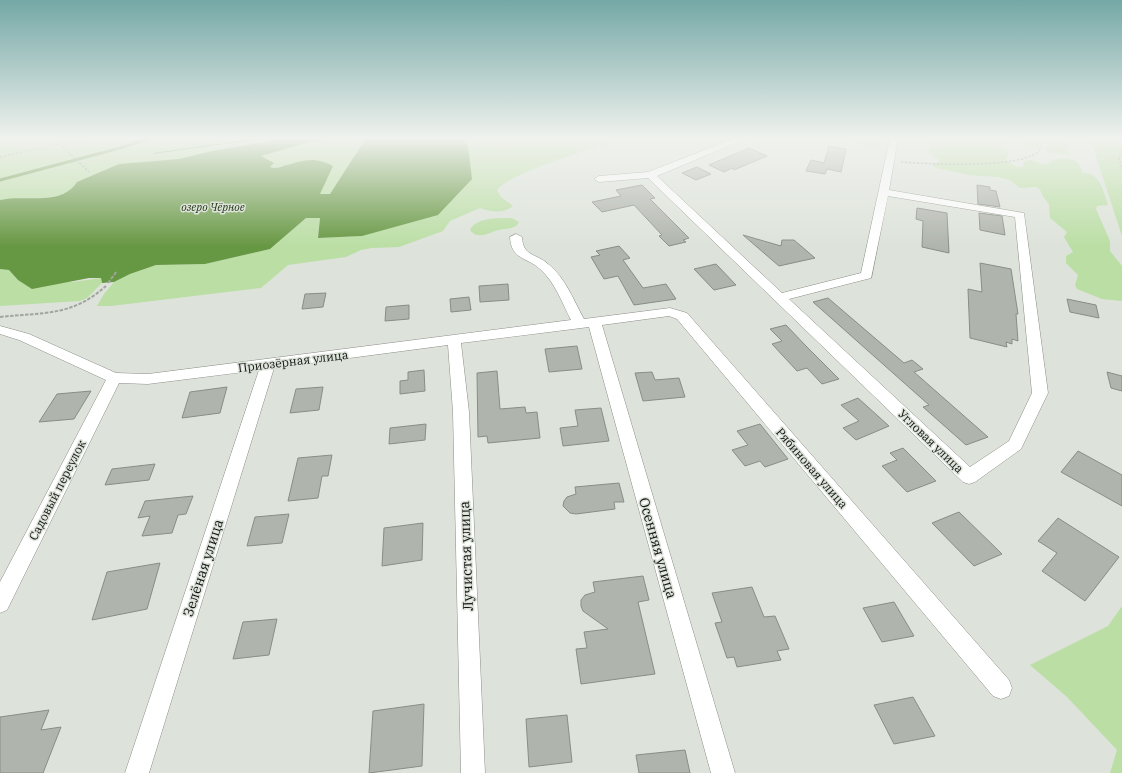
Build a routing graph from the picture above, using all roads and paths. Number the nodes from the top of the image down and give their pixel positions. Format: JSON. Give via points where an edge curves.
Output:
{"nodes":[{"id":1,"x":887,"y":174,"type":"edge"},
{"id":2,"x":650,"y":175,"type":"joint"},
{"id":3,"x":599,"y":180,"type":"dead end"},
{"id":4,"x":883,"y":192,"type":"junction"},
{"id":5,"x":516,"y":237,"type":"dead end"},
{"id":6,"x":117,"y":271,"type":"dead end"},
{"id":7,"x":108,"y":283,"type":"dead end"},
{"id":8,"x":106,"y":286,"type":"dead end"},
{"id":9,"x":780,"y":297,"type":"junction"},
{"id":10,"x":0,"y":317,"type":"edge"},
{"id":11,"x":587,"y":323,"type":"junction"},
{"id":12,"x":0,"y":330,"type":"edge"},
{"id":13,"x":454,"y":340,"type":"junction"},
{"id":14,"x":268,"y":364,"type":"junction"},
{"id":15,"x":114,"y":378,"type":"junction"},
{"id":16,"x":0,"y":603,"type":"edge"},
{"id":17,"x":1000,"y":688,"type":"dead end"},
{"id":18,"x":137,"y":773,"type":"edge"},
{"id":19,"x":473,"y":773,"type":"edge"},
{"id":20,"x":723,"y":773,"type":"edge"}],
"edges":[{"from":1,"to":4,"type":"street"},
{"from":2,"to":3,"type":"street"},
{"from":2,"to":9,"type":"street","name":"Угловая улица"},
{"from":4,"to":9,"type":"street","via":[[867,275]]},
{"from":4,"to":9,"type":"street","name":"Угловая улица","via":[[1020,215],[1040,393],[1015,445],[969,477]]},
{"from":5,"to":11,"type":"street","name":"Осенняя улица","via":[[515,245],[519,251],[548,269]]},
{"from":6,"to":7,"type":"path"},
{"from":8,"to":10,"type":"path","via":[[95,297],[71,309]]},
{"from":11,"to":13,"type":"street","name":"Приозёрная улица"},
{"from":11,"to":17,"type":"street","name":"Рябиновая улица","via":[[670,312],[682,316]]},
{"from":11,"to":20,"type":"street","name":"Осенняя улица"},
{"from":12,"to":15,"type":"street","name":"Приозёрная улица","via":[[24,337]]},
{"from":13,"to":14,"type":"street","name":"Приозёрная улица"},
{"from":13,"to":19,"type":"street","name":"Лучистая улица","via":[[461,412]]},
{"from":14,"to":15,"type":"street","name":"Приозёрная улица","via":[[148,379]]},
{"from":14,"to":18,"type":"street","name":"Зелёная улица"},
{"from":15,"to":16,"type":"street","name":"Садовый переулок"}]}
